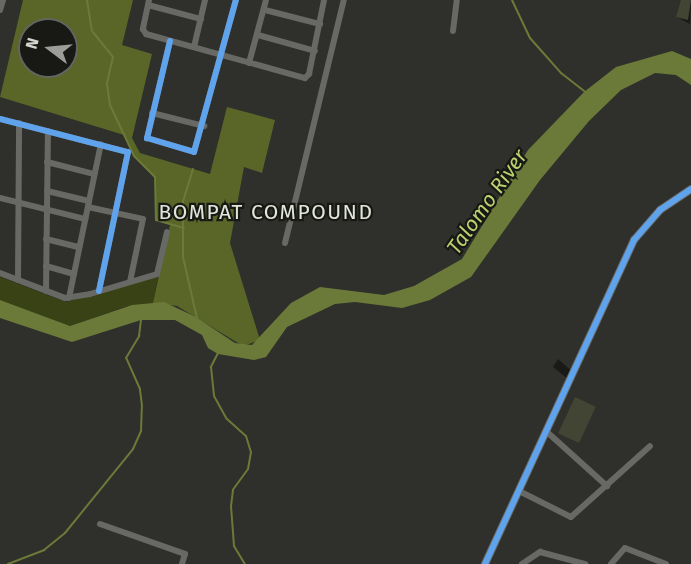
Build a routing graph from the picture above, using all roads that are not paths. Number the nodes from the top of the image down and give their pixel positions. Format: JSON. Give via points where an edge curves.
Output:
{"nodes":[{"id":1,"x":3,"y":0,"type":"edge"},
{"id":2,"x":205,"y":0,"type":"edge"},
{"id":3,"x":236,"y":0,"type":"edge"},
{"id":4,"x":266,"y":0,"type":"edge"},
{"id":5,"x":324,"y":0,"type":"edge"},
{"id":6,"x":344,"y":0,"type":"edge"},
{"id":7,"x":457,"y":0,"type":"edge"},
{"id":8,"x":148,"y":2,"type":"edge"},
{"id":9,"x":0,"y":10,"type":"edge"},
{"id":10,"x":264,"y":10,"type":"junction"},
{"id":11,"x":201,"y":20,"type":"junction"},
{"id":12,"x":320,"y":24,"type":"junction"},
{"id":13,"x":453,"y":31,"type":"dead end"},
{"id":14,"x":258,"y":35,"type":"junction"},
{"id":15,"x":170,"y":41,"type":"junction"},
{"id":16,"x":194,"y":47,"type":"junction"},
{"id":17,"x":315,"y":51,"type":"junction"},
{"id":18,"x":223,"y":56,"type":"junction"},
{"id":19,"x":249,"y":63,"type":"junction"},
{"id":20,"x":152,"y":113,"type":"junction"},
{"id":21,"x":0,"y":118,"type":"edge"},
{"id":22,"x":19,"y":123,"type":"junction"},
{"id":23,"x":204,"y":126,"type":"junction"},
{"id":24,"x":48,"y":131,"type":"junction"},
{"id":25,"x":101,"y":144,"type":"junction"},
{"id":26,"x":47,"y":162,"type":"junction"},
{"id":27,"x":94,"y":174,"type":"junction"},
{"id":28,"x":691,"y":189,"type":"edge"},
{"id":29,"x":47,"y":191,"type":"junction"},
{"id":30,"x":0,"y":198,"type":"edge"},
{"id":31,"x":19,"y":202,"type":"junction"},
{"id":32,"x":88,"y":204,"type":"junction"},
{"id":33,"x":47,"y":209,"type":"junction"},
{"id":34,"x":116,"y":213,"type":"junction"},
{"id":35,"x":85,"y":219,"type":"junction"},
{"id":36,"x":167,"y":232,"type":"dead end"},
{"id":37,"x":46,"y":239,"type":"junction"},
{"id":38,"x":285,"y":243,"type":"dead end"},
{"id":39,"x":79,"y":247,"type":"junction"},
{"id":40,"x":46,"y":266,"type":"junction"},
{"id":41,"x":0,"y":273,"type":"edge"},
{"id":42,"x":74,"y":274,"type":"junction"},
{"id":43,"x":18,"y":280,"type":"junction"},
{"id":44,"x":130,"y":282,"type":"junction"},
{"id":45,"x":46,"y":291,"type":"junction"},
{"id":46,"x":99,"y":291,"type":"junction"},
{"id":47,"x":69,"y":298,"type":"junction"},
{"id":48,"x":546,"y":432,"type":"junction"},
{"id":49,"x":650,"y":446,"type":"dead end"},
{"id":50,"x":608,"y":486,"type":"junction"},
{"id":51,"x":519,"y":491,"type":"junction"},
{"id":52,"x":100,"y":524,"type":"dead end"},
{"id":53,"x":182,"y":564,"type":"edge"},
{"id":54,"x":485,"y":564,"type":"edge"},
{"id":55,"x":522,"y":564,"type":"edge"},
{"id":56,"x":585,"y":564,"type":"edge"},
{"id":57,"x":611,"y":564,"type":"edge"},
{"id":58,"x":666,"y":564,"type":"edge"}],
"edges":[{"from":1,"to":9,"type":"street"},
{"from":2,"to":11,"type":"street"},
{"from":3,"to":18,"type":"street"},
{"from":4,"to":10,"type":"street"},
{"from":5,"to":12,"type":"street"},
{"from":6,"to":38,"type":"street"},
{"from":7,"to":13,"type":"street"},
{"from":8,"to":11,"type":"street"},
{"from":8,"to":15,"type":"street","via":[[143,31]]},
{"from":10,"to":12,"type":"street"},
{"from":10,"to":14,"type":"street"},
{"from":11,"to":16,"type":"street"},
{"from":12,"to":17,"type":"street"},
{"from":14,"to":17,"type":"street"},
{"from":14,"to":19,"type":"street"},
{"from":15,"to":16,"type":"street"},
{"from":15,"to":20,"type":"street"},
{"from":16,"to":18,"type":"street"},
{"from":17,"to":19,"type":"street","via":[[307,78]]},
{"from":18,"to":19,"type":"street"},
{"from":18,"to":23,"type":"street"},
{"from":20,"to":23,"type":"street"},
{"from":20,"to":23,"type":"street","via":[[147,138],[194,152]]},
{"from":21,"to":22,"type":"street"},
{"from":22,"to":24,"type":"street"},
{"from":22,"to":31,"type":"street"},
{"from":24,"to":25,"type":"street"},
{"from":24,"to":26,"type":"street"},
{"from":25,"to":27,"type":"street"},
{"from":25,"to":34,"type":"street","via":[[129,155]]},
{"from":26,"to":27,"type":"street"},
{"from":26,"to":29,"type":"street"},
{"from":27,"to":32,"type":"street"},
{"from":28,"to":48,"type":"street","via":[[660,210],[634,240]]},
{"from":29,"to":32,"type":"street"},
{"from":29,"to":33,"type":"street"},
{"from":30,"to":31,"type":"street"},
{"from":31,"to":33,"type":"street"},
{"from":31,"to":43,"type":"street"},
{"from":32,"to":34,"type":"street"},
{"from":32,"to":35,"type":"street"},
{"from":33,"to":35,"type":"street"},
{"from":33,"to":37,"type":"street"},
{"from":34,"to":44,"type":"street","via":[[143,219]]},
{"from":34,"to":46,"type":"street"},
{"from":35,"to":39,"type":"street"},
{"from":36,"to":44,"type":"street","via":[[157,274]]},
{"from":37,"to":39,"type":"street"},
{"from":37,"to":40,"type":"street"},
{"from":39,"to":42,"type":"street"},
{"from":40,"to":42,"type":"street"},
{"from":40,"to":45,"type":"street"},
{"from":41,"to":43,"type":"street"},
{"from":42,"to":47,"type":"street"},
{"from":43,"to":45,"type":"street"},
{"from":44,"to":46,"type":"street"},
{"from":45,"to":47,"type":"street"},
{"from":46,"to":47,"type":"street"},
{"from":48,"to":50,"type":"street"},
{"from":48,"to":51,"type":"street"},
{"from":49,"to":50,"type":"street"},
{"from":50,"to":51,"type":"street","via":[[569,517]]},
{"from":51,"to":54,"type":"street"},
{"from":52,"to":53,"type":"street","via":[[185,554]]},
{"from":55,"to":56,"type":"street","via":[[540,552]]},
{"from":57,"to":58,"type":"street","via":[[625,548]]}]}
